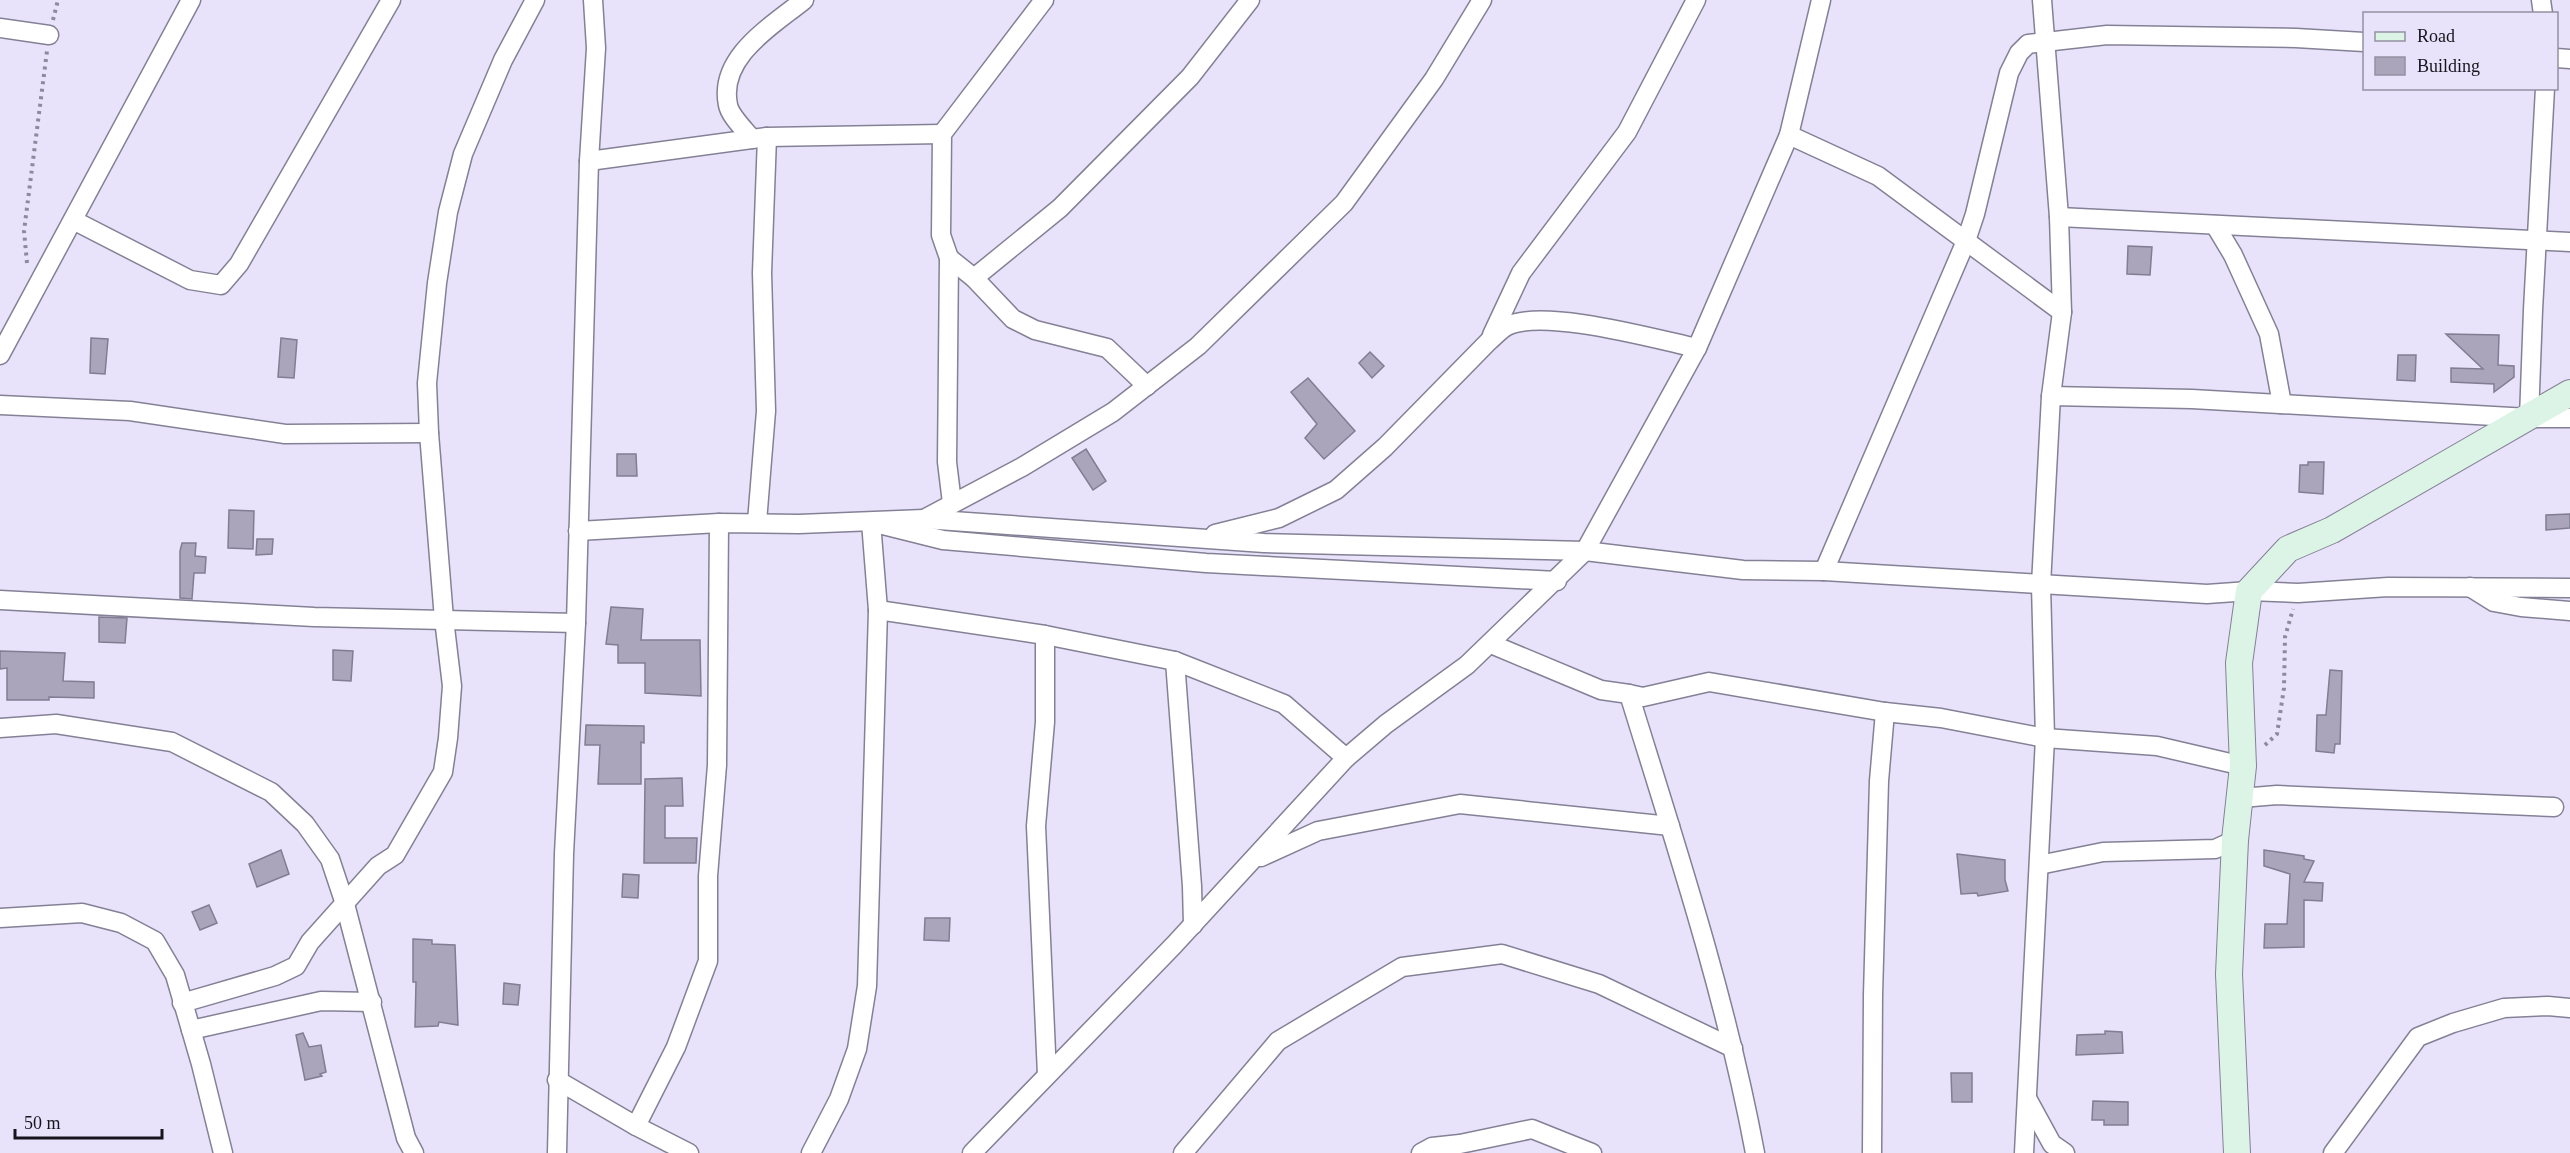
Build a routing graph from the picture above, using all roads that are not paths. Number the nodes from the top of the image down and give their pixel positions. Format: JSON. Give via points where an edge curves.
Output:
{"nodes":[{"id":1,"x":191,"y":0,"type":"edge"},
{"id":2,"x":392,"y":0,"type":"edge"},
{"id":3,"x":535,"y":0,"type":"edge"},
{"id":4,"x":593,"y":0,"type":"edge"},
{"id":5,"x":804,"y":0,"type":"edge"},
{"id":6,"x":1044,"y":0,"type":"edge"},
{"id":7,"x":1250,"y":0,"type":"edge"},
{"id":8,"x":1482,"y":0,"type":"edge"},
{"id":9,"x":1696,"y":0,"type":"edge"},
{"id":10,"x":1821,"y":0,"type":"edge"},
{"id":11,"x":2042,"y":0,"type":"edge"},
{"id":12,"x":0,"y":28,"type":"edge"},
{"id":13,"x":49,"y":35,"type":"road end"},
{"id":14,"x":2045,"y":40,"type":"junction"},
{"id":15,"x":2363,"y":42,"type":"edge"},
{"id":16,"x":2545,"y":90,"type":"edge"},
{"id":17,"x":942,"y":134,"type":"junction"},
{"id":18,"x":1789,"y":135,"type":"junction"},
{"id":19,"x":760,"y":138,"type":"junction"},
{"id":20,"x":589,"y":161,"type":"junction"},
{"id":21,"x":2059,"y":217,"type":"junction"},
{"id":22,"x":73,"y":220,"type":"junction"},
{"id":23,"x":2215,"y":225,"type":"junction"},
{"id":24,"x":1966,"y":241,"type":"junction"},
{"id":25,"x":2538,"y":241,"type":"junction"},
{"id":26,"x":2570,"y":242,"type":"edge"},
{"id":27,"x":949,"y":258,"type":"junction"},
{"id":28,"x":974,"y":278,"type":"junction"},
{"id":29,"x":2062,"y":312,"type":"junction"},
{"id":30,"x":1489,"y":341,"type":"junction"},
{"id":31,"x":1696,"y":348,"type":"junction"},
{"id":32,"x":0,"y":355,"type":"edge"},
{"id":33,"x":1147,"y":386,"type":"junction"},
{"id":34,"x":2570,"y":393,"type":"edge"},
{"id":35,"x":2051,"y":396,"type":"junction"},
{"id":36,"x":2282,"y":404,"type":"junction"},
{"id":37,"x":0,"y":405,"type":"edge"},
{"id":38,"x":2529,"y":418,"type":"junction"},
{"id":39,"x":2570,"y":418,"type":"edge"},
{"id":40,"x":429,"y":433,"type":"junction"},
{"id":41,"x":952,"y":503,"type":"junction"},
{"id":42,"x":924,"y":519,"type":"junction"},
{"id":43,"x":758,"y":522,"type":"junction"},
{"id":44,"x":871,"y":522,"type":"junction"},
{"id":45,"x":719,"y":524,"type":"junction"},
{"id":46,"x":578,"y":531,"type":"junction"},
{"id":47,"x":1190,"y":539,"type":"junction"},
{"id":48,"x":1585,"y":551,"type":"junction"},
{"id":49,"x":1824,"y":571,"type":"junction"},
{"id":50,"x":1557,"y":581,"type":"junction"},
{"id":51,"x":2041,"y":585,"type":"junction"},
{"id":52,"x":2470,"y":586,"type":"junction"},
{"id":53,"x":2570,"y":588,"type":"edge"},
{"id":54,"x":2249,"y":591,"type":"junction"},
{"id":55,"x":0,"y":600,"type":"edge"},
{"id":56,"x":878,"y":610,"type":"junction"},
{"id":57,"x":2570,"y":611,"type":"edge"},
{"id":58,"x":444,"y":620,"type":"junction"},
{"id":59,"x":576,"y":623,"type":"junction"},
{"id":60,"x":1045,"y":635,"type":"junction"},
{"id":61,"x":1491,"y":644,"type":"junction"},
{"id":62,"x":1175,"y":661,"type":"junction"},
{"id":63,"x":1629,"y":694,"type":"junction"},
{"id":64,"x":1885,"y":712,"type":"junction"},
{"id":65,"x":0,"y":728,"type":"edge"},
{"id":66,"x":2045,"y":738,"type":"junction"},
{"id":67,"x":1346,"y":758,"type":"junction"},
{"id":68,"x":2243,"y":766,"type":"junction"},
{"id":69,"x":2241,"y":798,"type":"junction"},
{"id":70,"x":2554,"y":807,"type":"dead end"},
{"id":71,"x":1670,"y":826,"type":"junction"},
{"id":72,"x":2235,"y":840,"type":"junction"},
{"id":73,"x":1253,"y":861,"type":"junction"},
{"id":74,"x":2039,"y":864,"type":"junction"},
{"id":75,"x":345,"y":904,"type":"junction"},
{"id":76,"x":0,"y":918,"type":"edge"},
{"id":77,"x":1193,"y":925,"type":"junction"},
{"id":78,"x":372,"y":1002,"type":"junction"},
{"id":79,"x":182,"y":1003,"type":"junction"},
{"id":80,"x":2570,"y":1008,"type":"edge"},
{"id":81,"x":191,"y":1030,"type":"junction"},
{"id":82,"x":1733,"y":1048,"type":"junction"},
{"id":83,"x":1047,"y":1075,"type":"junction"},
{"id":84,"x":557,"y":1080,"type":"junction"},
{"id":85,"x":2028,"y":1100,"type":"junction"},
{"id":86,"x":636,"y":1126,"type":"junction"},
{"id":87,"x":1466,"y":1149,"type":"edge"},
{"id":88,"x":223,"y":1153,"type":"edge"},
{"id":89,"x":414,"y":1153,"type":"edge"},
{"id":90,"x":557,"y":1153,"type":"edge"},
{"id":91,"x":689,"y":1153,"type":"edge"},
{"id":92,"x":811,"y":1153,"type":"edge"},
{"id":93,"x":972,"y":1153,"type":"edge"},
{"id":94,"x":1183,"y":1153,"type":"edge"},
{"id":95,"x":1421,"y":1153,"type":"edge"},
{"id":96,"x":1592,"y":1153,"type":"edge"},
{"id":97,"x":1755,"y":1153,"type":"edge"},
{"id":98,"x":1872,"y":1153,"type":"edge"},
{"id":99,"x":2024,"y":1153,"type":"edge"},
{"id":100,"x":2065,"y":1153,"type":"edge"},
{"id":101,"x":2237,"y":1153,"type":"edge"},
{"id":102,"x":2333,"y":1153,"type":"edge"}],
"edges":[{"from":1,"to":22,"type":"street"},
{"from":2,"to":22,"type":"street","via":[[239,264],[220,285],[190,280]]},
{"from":3,"to":40,"type":"street","via":[[503,60],[463,154],[448,212],[427,383]]},
{"from":4,"to":20,"type":"street","via":[[596,48]]},
{"from":5,"to":19,"type":"street","via":[[744,49],[727,83],[728,107]]},
{"from":6,"to":17,"type":"street"},
{"from":7,"to":28,"type":"street","via":[[1190,76],[1060,208]]},
{"from":8,"to":33,"type":"street","via":[[1434,79],[1344,203],[1198,346]]},
{"from":9,"to":30,"type":"street","via":[[1627,132],[1521,273]]},
{"from":10,"to":18,"type":"street"},
{"from":11,"to":14,"type":"street"},
{"from":12,"to":13,"type":"street"},
{"from":14,"to":15,"type":"street","via":[[2106,35]]},
{"from":14,"to":21,"type":"street"},
{"from":14,"to":24,"type":"street","via":[[2028,44],[2009,73]]},
{"from":16,"to":25,"type":"street"},
{"from":17,"to":19,"type":"street"},
{"from":17,"to":27,"type":"street","via":[[941,235]]},
{"from":18,"to":24,"type":"street","via":[[1878,176]]},
{"from":18,"to":31,"type":"street"},
{"from":19,"to":20,"type":"street"},
{"from":19,"to":43,"type":"street","via":[[766,411]]},
{"from":20,"to":46,"type":"street"},
{"from":21,"to":23,"type":"street"},
{"from":21,"to":29,"type":"street"},
{"from":22,"to":32,"type":"street"},
{"from":23,"to":25,"type":"street"},
{"from":23,"to":36,"type":"street","via":[[2270,334]]},
{"from":24,"to":29,"type":"street"},
{"from":24,"to":49,"type":"street"},
{"from":25,"to":26,"type":"street"},
{"from":25,"to":38,"type":"street"},
{"from":27,"to":28,"type":"street"},
{"from":27,"to":41,"type":"street","via":[[947,462]]},
{"from":28,"to":33,"type":"street","via":[[1013,319],[1035,330],[1107,348]]},
{"from":29,"to":35,"type":"street"},
{"from":30,"to":31,"type":"street","via":[[1507,326],[1546,322],[1586,325]]},
{"from":30,"to":47,"type":"street","via":[[1385,447],[1336,490],[1279,518]]},
{"from":31,"to":48,"type":"street"},
{"from":33,"to":41,"type":"street","via":[[1022,467]]},
{"from":34,"to":38,"type":"street"},
{"from":35,"to":36,"type":"street"},
{"from":35,"to":51,"type":"street"},
{"from":36,"to":38,"type":"street"},
{"from":37,"to":40,"type":"street","via":[[130,411],[285,434]]},
{"from":38,"to":39,"type":"street"},
{"from":38,"to":54,"type":"street","via":[[2332,530],[2288,549]]},
{"from":40,"to":58,"type":"street"},
{"from":41,"to":42,"type":"street"},
{"from":42,"to":44,"type":"street"},
{"from":42,"to":47,"type":"street"},
{"from":43,"to":44,"type":"street"},
{"from":43,"to":45,"type":"street"},
{"from":44,"to":50,"type":"street","via":[[943,540],[1206,563]]},
{"from":44,"to":56,"type":"street"},
{"from":45,"to":46,"type":"street"},
{"from":45,"to":86,"type":"street","via":[[717,765],[708,876],[708,961],[676,1047]]},
{"from":46,"to":59,"type":"street"},
{"from":47,"to":48,"type":"street"},
{"from":48,"to":49,"type":"street","via":[[1743,570]]},
{"from":48,"to":50,"type":"street"},
{"from":49,"to":51,"type":"street"},
{"from":50,"to":61,"type":"street"},
{"from":51,"to":54,"type":"street","via":[[2207,594]]},
{"from":51,"to":66,"type":"street"},
{"from":52,"to":53,"type":"street"},
{"from":52,"to":54,"type":"street","via":[[2298,593]]},
{"from":52,"to":57,"type":"street","via":[[2494,602]]},
{"from":54,"to":68,"type":"street","via":[[2239,663]]},
{"from":55,"to":58,"type":"street"},
{"from":56,"to":60,"type":"street"},
{"from":56,"to":92,"type":"street","via":[[867,986],[857,1049],[839,1099]]},
{"from":58,"to":59,"type":"street"},
{"from":58,"to":75,"type":"street","via":[[452,686],[442,772],[395,855],[378,866]]},
{"from":59,"to":84,"type":"street"},
{"from":60,"to":62,"type":"street"},
{"from":60,"to":83,"type":"street","via":[[1045,722],[1036,826]]},
{"from":61,"to":63,"type":"street","via":[[1601,690]]},
{"from":61,"to":67,"type":"street"},
{"from":62,"to":67,"type":"street","via":[[1284,704]]},
{"from":62,"to":77,"type":"street"},
{"from":63,"to":64,"type":"street","via":[[1643,697],[1709,682]]},
{"from":63,"to":71,"type":"street"},
{"from":64,"to":66,"type":"street","via":[[1941,718]]},
{"from":64,"to":98,"type":"street","via":[[1878,793]]},
{"from":65,"to":75,"type":"street","via":[[56,724],[172,742],[271,792],[304,824],[330,859]]},
{"from":66,"to":68,"type":"street","via":[[2157,746]]},
{"from":66,"to":74,"type":"street"},
{"from":67,"to":73,"type":"street"},
{"from":68,"to":69,"type":"street"},
{"from":69,"to":70,"type":"street","via":[[2277,795]]},
{"from":69,"to":72,"type":"street"},
{"from":71,"to":73,"type":"street","via":[[1460,804],[1318,831]]},
{"from":71,"to":82,"type":"street"},
{"from":72,"to":74,"type":"street","via":[[2215,849],[2103,852]]},
{"from":72,"to":101,"type":"street","via":[[2229,974]]},
{"from":73,"to":77,"type":"street"},
{"from":74,"to":85,"type":"street"},
{"from":75,"to":78,"type":"street"},
{"from":75,"to":79,"type":"street","via":[[310,942],[296,966],[275,976]]},
{"from":76,"to":79,"type":"street","via":[[82,913],[121,923],[155,941],[175,975]]},
{"from":77,"to":83,"type":"street"},
{"from":78,"to":81,"type":"street","via":[[321,1001]]},
{"from":78,"to":89,"type":"street","via":[[406,1138]]},
{"from":79,"to":81,"type":"street"},
{"from":80,"to":102,"type":"street","via":[[2505,1008],[2418,1037]]},
{"from":81,"to":88,"type":"street"},
{"from":82,"to":94,"type":"street","via":[[1599,984],[1502,954],[1401,967],[1278,1041]]},
{"from":82,"to":97,"type":"street"},
{"from":83,"to":93,"type":"street"},
{"from":84,"to":86,"type":"street"},
{"from":84,"to":90,"type":"street"},
{"from":85,"to":99,"type":"street"},
{"from":85,"to":100,"type":"street","via":[[2052,1144]]},
{"from":86,"to":91,"type":"street"},
{"from":87,"to":95,"type":"street","via":[[1432,1147]]},
{"from":87,"to":96,"type":"street","via":[[1532,1129]]}]}
